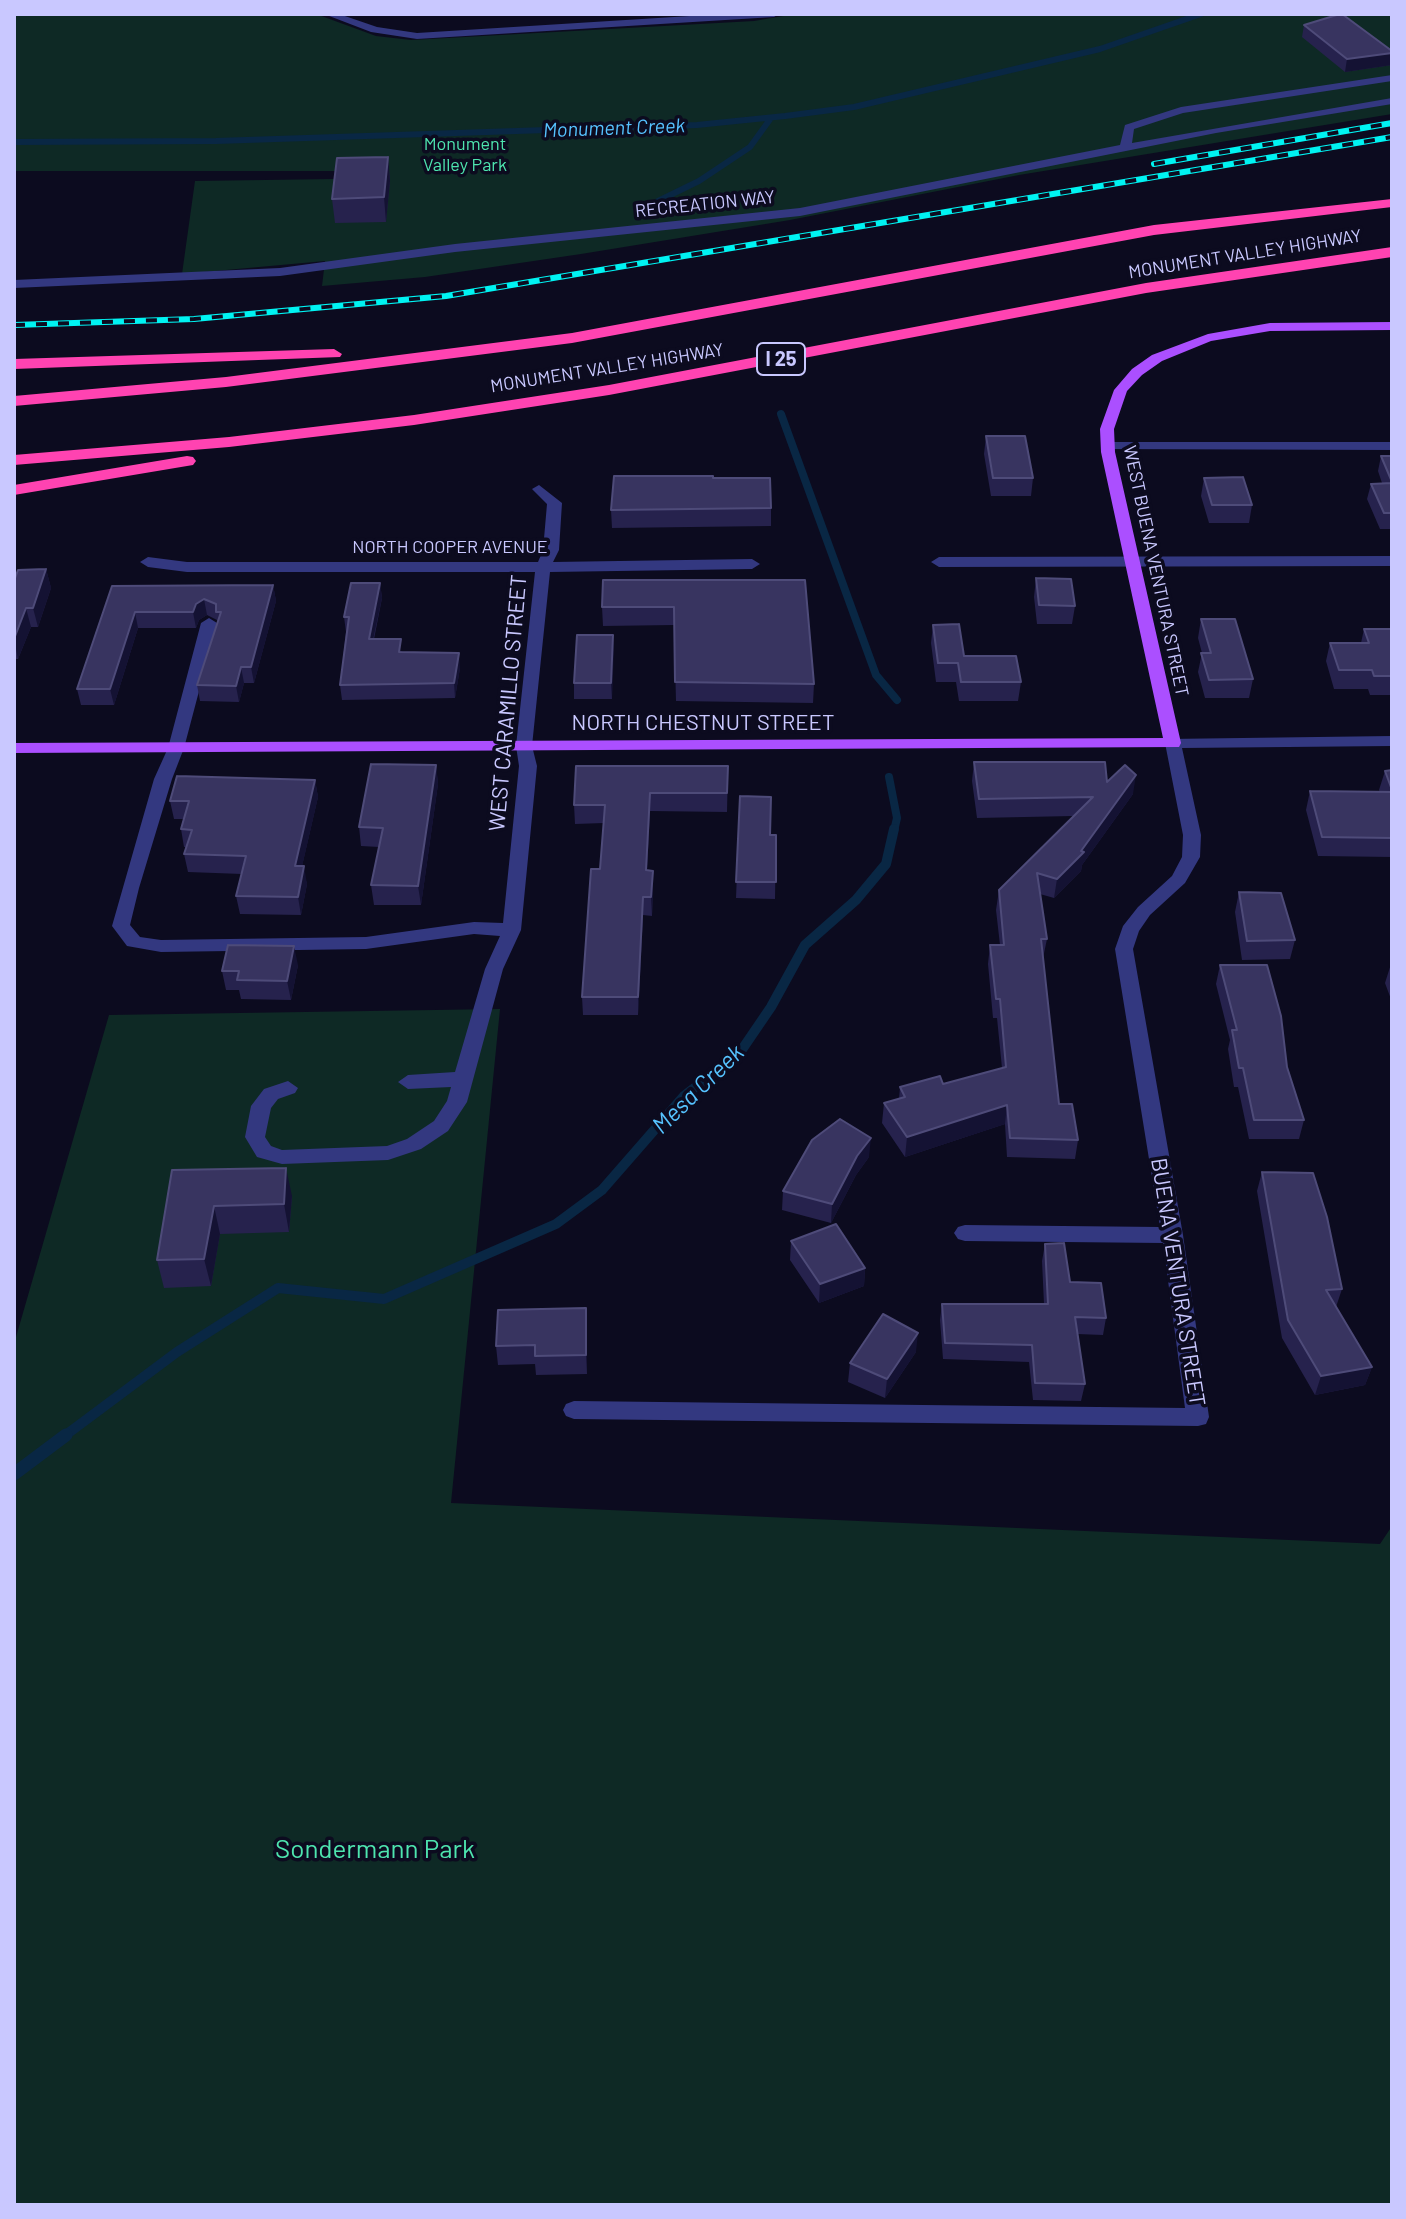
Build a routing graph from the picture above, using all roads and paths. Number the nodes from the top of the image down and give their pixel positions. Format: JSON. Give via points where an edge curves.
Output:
{"nodes":[{"id":1,"x":329,"y":14,"type":"edge"},
{"id":2,"x":774,"y":14,"type":"edge"},
{"id":3,"x":1392,"y":78,"type":"edge"},
{"id":4,"x":1392,"y":101,"type":"edge"},
{"id":5,"x":1125,"y":148,"type":"junction"},
{"id":6,"x":1392,"y":192,"type":"edge"},
{"id":7,"x":1392,"y":203,"type":"edge"},
{"id":8,"x":1253,"y":217,"type":"junction"},
{"id":9,"x":1392,"y":252,"type":"edge"},
{"id":10,"x":1392,"y":268,"type":"edge"},
{"id":11,"x":14,"y":284,"type":"edge"},
{"id":12,"x":1146,"y":288,"type":"junction"},
{"id":13,"x":1392,"y":327,"type":"edge"},
{"id":14,"x":572,"y":338,"type":"junction"},
{"id":15,"x":14,"y":364,"type":"edge"},
{"id":16,"x":14,"y":401,"type":"edge"},
{"id":17,"x":414,"y":420,"type":"junction"},
{"id":18,"x":1108,"y":446,"type":"junction"},
{"id":19,"x":1392,"y":446,"type":"edge"},
{"id":20,"x":14,"y":460,"type":"edge"},
{"id":21,"x":539,"y":489,"type":"dead end"},
{"id":22,"x":14,"y":490,"type":"edge"},
{"id":23,"x":1392,"y":561,"type":"edge"},
{"id":24,"x":148,"y":562,"type":"dead end"},
{"id":25,"x":939,"y":562,"type":"dead end"},
{"id":26,"x":1131,"y":562,"type":"junction"},
{"id":27,"x":752,"y":564,"type":"dead end"},
{"id":28,"x":543,"y":567,"type":"junction"},
{"id":29,"x":209,"y":623,"type":"dead end"},
{"id":30,"x":1392,"y":741,"type":"edge"},
{"id":31,"x":1173,"y":743,"type":"junction"},
{"id":32,"x":524,"y":746,"type":"junction"},
{"id":33,"x":14,"y":748,"type":"edge"},
{"id":34,"x":176,"y":748,"type":"junction"},
{"id":35,"x":512,"y":930,"type":"junction"},
{"id":36,"x":463,"y":1079,"type":"junction"},
{"id":37,"x":408,"y":1082,"type":"dead end"},
{"id":38,"x":288,"y":1088,"type":"dead end"},
{"id":39,"x":965,"y":1233,"type":"dead end"},
{"id":40,"x":1172,"y":1235,"type":"junction"},
{"id":41,"x":574,"y":1410,"type":"dead end"}],
"edges":[{"from":1,"to":2,"type":"street","via":[[375,30],[417,36]]},
{"from":3,"to":5,"type":"street","via":[[1181,110],[1129,127]]},
{"from":4,"to":5,"type":"street","name":"RECREATION WAY"},
{"from":5,"to":11,"type":"street","name":"RECREATION WAY","via":[[800,212],[280,272]]},
{"from":6,"to":8,"type":"highway"},
{"from":7,"to":8,"type":"highway","name":"MONUMENT VALLEY HIGHWAY"},
{"from":8,"to":14,"type":"highway","name":"MONUMENT VALLEY HIGHWAY","via":[[1038,250]]},
{"from":9,"to":12,"type":"highway","name":"MONUMENT VALLEY HIGHWAY","number":"I 25"},
{"from":10,"to":12,"type":"highway"},
{"from":12,"to":17,"type":"highway","name":"MONUMENT VALLEY HIGHWAY","number":"I 25","via":[[654,382]]},
{"from":13,"to":18,"type":"main road","name":"WEST BUENA VENTURA STREET","via":[[1270,327],[1182,346],[1137,372],[1121,390],[1107,429]]},
{"from":14,"to":15,"type":"highway","via":[[273,358]]},
{"from":14,"to":16,"type":"highway","name":"MONUMENT VALLEY HIGHWAY","via":[[226,382]]},
{"from":17,"to":20,"type":"highway","name":"MONUMENT VALLEY HIGHWAY","number":"I 25"},
{"from":17,"to":22,"type":"highway"},
{"from":18,"to":19,"type":"street"},
{"from":18,"to":26,"type":"main road","name":"WEST BUENA VENTURA STREET"},
{"from":21,"to":28,"type":"street","name":"WEST CARAMILLO STREET","via":[[555,503],[551,550]]},
{"from":23,"to":26,"type":"street"},
{"from":24,"to":28,"type":"street","name":"NORTH COOPER AVENUE","via":[[187,567]]},
{"from":25,"to":26,"type":"street"},
{"from":26,"to":31,"type":"main road","name":"WEST BUENA VENTURA STREET"},
{"from":27,"to":28,"type":"street","name":"NORTH COOPER AVENUE"},
{"from":28,"to":32,"type":"street","name":"WEST CARAMILLO STREET"},
{"from":29,"to":34,"type":"street"},
{"from":30,"to":31,"type":"street","name":"NORTH CHESTNUT STREET"},
{"from":31,"to":32,"type":"main road","name":"NORTH CHESTNUT STREET"},
{"from":31,"to":40,"type":"street","name":"BUENA VENTURA STREET","via":[[1192,835],[1191,857],[1179,879],[1130,930],[1124,949]]},
{"from":32,"to":34,"type":"main road","name":"NORTH CHESTNUT STREET"},
{"from":32,"to":35,"type":"street","name":"WEST CARAMILLO STREET","via":[[528,766]]},
{"from":33,"to":34,"type":"main road","name":"NORTH CHESTNUT STREET"},
{"from":34,"to":35,"type":"street","via":[[121,926],[134,942],[366,943],[474,928]]},
{"from":35,"to":36,"type":"street","name":"WEST CARAMILLO STREET","via":[[494,969]]},
{"from":36,"to":37,"type":"street"},
{"from":36,"to":38,"type":"street","name":"WEST CARAMILLO STREET","via":[[457,1102],[441,1126],[388,1153],[346,1157],[264,1152],[255,1137],[261,1106],[271,1094]]},
{"from":39,"to":40,"type":"street"},
{"from":40,"to":41,"type":"street","name":"BUENA VENTURA STREET","via":[[1198,1417]]}]}
